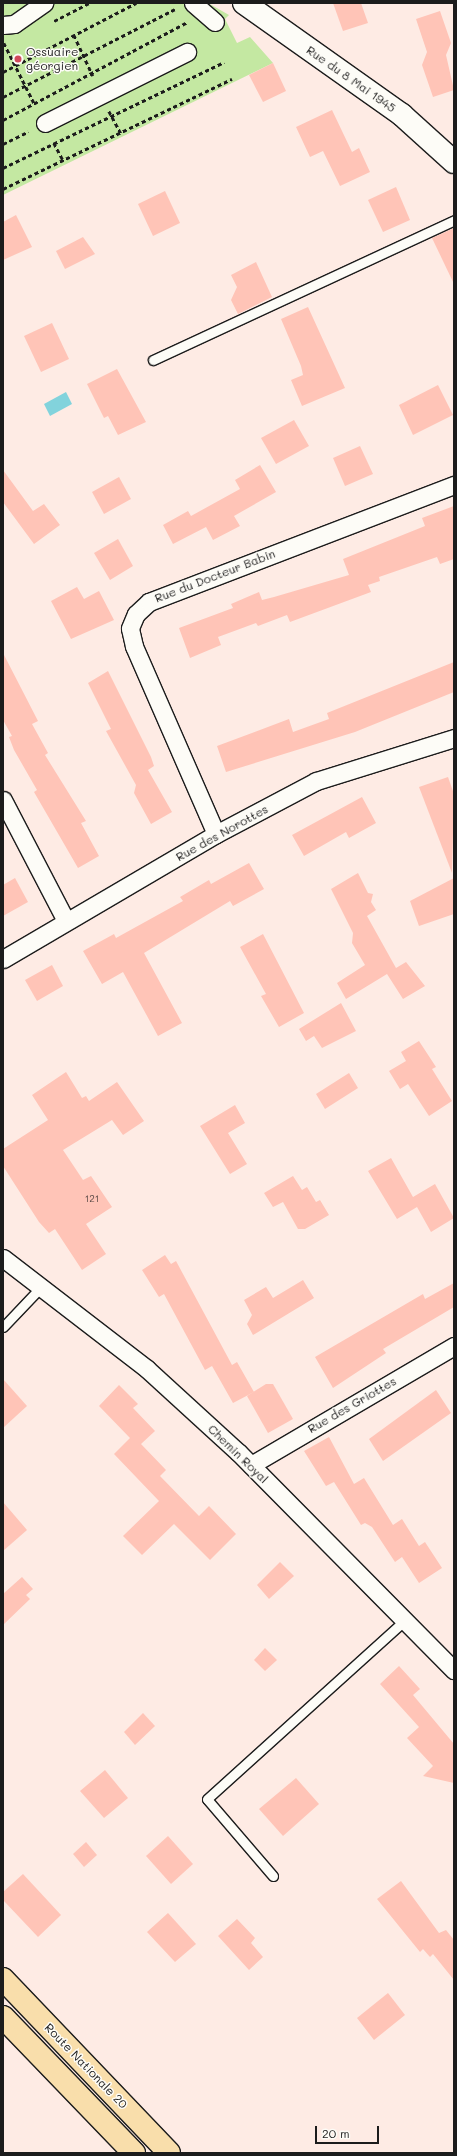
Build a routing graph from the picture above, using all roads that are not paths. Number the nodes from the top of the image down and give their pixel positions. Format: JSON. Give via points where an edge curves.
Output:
{"nodes":[{"id":1,"x":44,"y":3,"type":"edge"},
{"id":2,"x":244,"y":3,"type":"edge"},
{"id":3,"x":3,"y":25,"type":"edge"},
{"id":4,"x":187,"y":52,"type":"dead end"},
{"id":5,"x":45,"y":123,"type":"road end"},
{"id":6,"x":454,"y":162,"type":"edge"},
{"id":7,"x":454,"y":220,"type":"edge"},
{"id":8,"x":153,"y":360,"type":"dead end"},
{"id":9,"x":454,"y":485,"type":"edge"},
{"id":10,"x":454,"y":738,"type":"edge"},
{"id":11,"x":3,"y":800,"type":"edge"},
{"id":12,"x":216,"y":834,"type":"junction"},
{"id":13,"x":66,"y":921,"type":"junction"},
{"id":14,"x":3,"y":959,"type":"edge"},
{"id":15,"x":3,"y":1258,"type":"edge"},
{"id":16,"x":40,"y":1288,"type":"junction"},
{"id":17,"x":3,"y":1327,"type":"edge"},
{"id":18,"x":454,"y":1346,"type":"edge"},
{"id":19,"x":251,"y":1465,"type":"junction"},
{"id":20,"x":404,"y":1621,"type":"junction"},
{"id":21,"x":454,"y":1670,"type":"edge"},
{"id":22,"x":273,"y":1876,"type":"dead end"},
{"id":23,"x":3,"y":1979,"type":"edge"},
{"id":24,"x":3,"y":2017,"type":"edge"},
{"id":25,"x":134,"y":2153,"type":"edge"},
{"id":26,"x":169,"y":2153,"type":"edge"}],
"edges":[{"from":1,"to":3,"type":"street","via":[[14,24]]},
{"from":2,"to":6,"type":"street","name":"Rue du 8 Mai 1945","via":[[402,115]]},
{"from":4,"to":5,"type":"street"},
{"from":7,"to":8,"type":"lane"},
{"from":9,"to":12,"type":"street","name":"Rue du Docteur Babin","via":[[149,602],[136,614],[130,628],[134,646]]},
{"from":10,"to":12,"type":"street","name":"Rue des Norottes","via":[[316,781]]},
{"from":11,"to":13,"type":"street"},
{"from":12,"to":13,"type":"street","name":"Rue des Norottes"},
{"from":13,"to":14,"type":"street","name":"Rue des Norottes"},
{"from":15,"to":16,"type":"street","name":"Chemin Royal"},
{"from":16,"to":17,"type":"lane"},
{"from":16,"to":19,"type":"street","name":"Chemin Royal","via":[[146,1369]]},
{"from":18,"to":19,"type":"street","name":"Rue des Griottes"},
{"from":19,"to":20,"type":"street","name":"Chemin Royal"},
{"from":20,"to":21,"type":"street","name":"Chemin Royal"},
{"from":20,"to":22,"type":"lane","via":[[207,1799]]},
{"from":23,"to":26,"type":"main road","name":"Route Nationale 20"},
{"from":24,"to":25,"type":"main road"}]}
